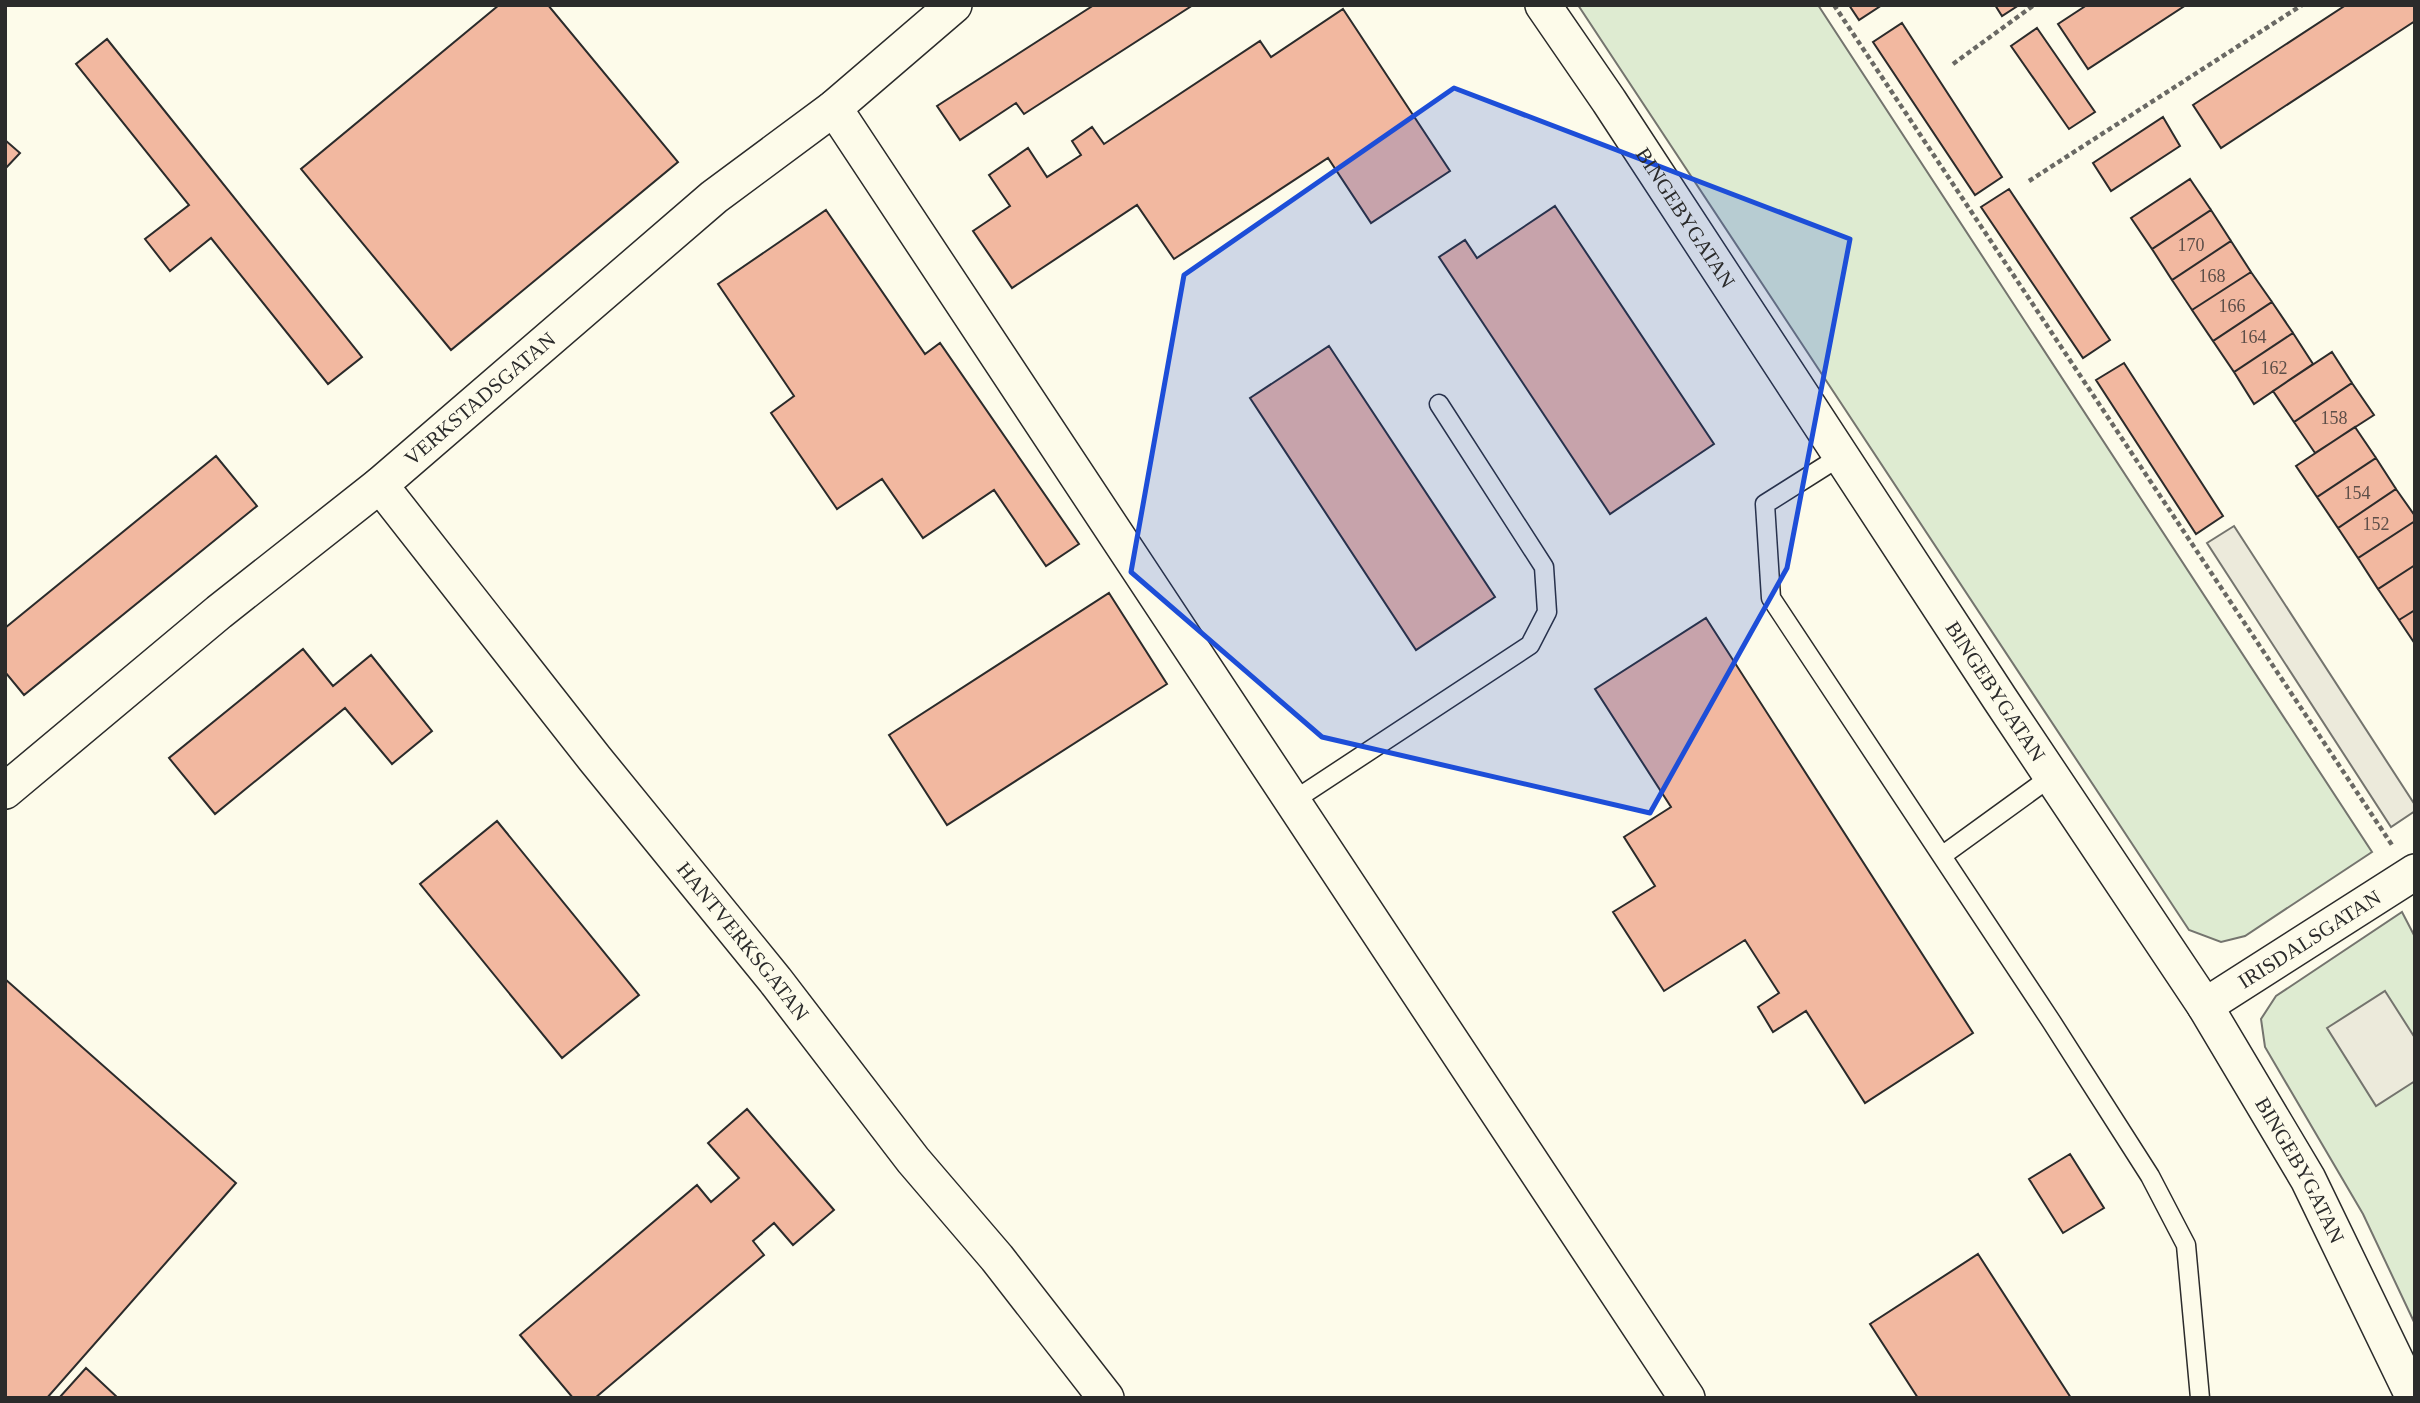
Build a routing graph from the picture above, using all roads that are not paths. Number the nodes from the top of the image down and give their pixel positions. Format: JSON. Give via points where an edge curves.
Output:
{"nodes":[{"id":1,"x":954,"y":5,"type":"edge"},
{"id":2,"x":1543,"y":5,"type":"edge"},
{"id":3,"x":834,"y":108,"type":"junction"},
{"id":4,"x":1439,"y":404,"type":"dead end"},
{"id":5,"x":1841,"y":456,"type":"junction"},
{"id":6,"x":380,"y":485,"type":"junction"},
{"id":7,"x":2052,"y":776,"type":"junction"},
{"id":8,"x":5,"y":791,"type":"edge"},
{"id":9,"x":1293,"y":801,"type":"junction"},
{"id":10,"x":1943,"y":855,"type":"junction"},
{"id":11,"x":2413,"y":873,"type":"edge"},
{"id":12,"x":2205,"y":1006,"type":"junction"},
{"id":13,"x":1106,"y":1398,"type":"edge"},
{"id":14,"x":1688,"y":1398,"type":"edge"},
{"id":15,"x":2200,"y":1398,"type":"edge"},
{"id":16,"x":2414,"y":1398,"type":"edge"}],
"edges":[{"from":1,"to":3,"type":"street","name":"VERKSTADSGATAN"},
{"from":2,"to":5,"type":"street","name":"BINGEBYGATAN"},
{"from":3,"to":6,"type":"street","name":"VERKSTADSGATAN","via":[[714,197]]},
{"from":3,"to":9,"type":"street"},
{"from":4,"to":9,"type":"lane","via":[[1544,567],[1547,612],[1530,645]]},
{"from":5,"to":7,"type":"street","name":"BINGEBYGATAN"},
{"from":5,"to":10,"type":"lane","via":[[1766,504],[1771,598]]},
{"from":6,"to":8,"type":"street","name":"VERKSTADSGATAN"},
{"from":6,"to":13,"type":"street","name":"HANTVERKSGATAN"},
{"from":7,"to":10,"type":"lane"},
{"from":7,"to":12,"type":"street","name":"BINGEBYGATAN"},
{"from":9,"to":14,"type":"street"},
{"from":10,"to":15,"type":"lane","via":[[2150,1176],[2186,1245]]},
{"from":11,"to":12,"type":"street","name":"IRISDALSGATAN"},
{"from":12,"to":16,"type":"street","name":"BINGEBYGATAN","via":[[2308,1178]]}]}
